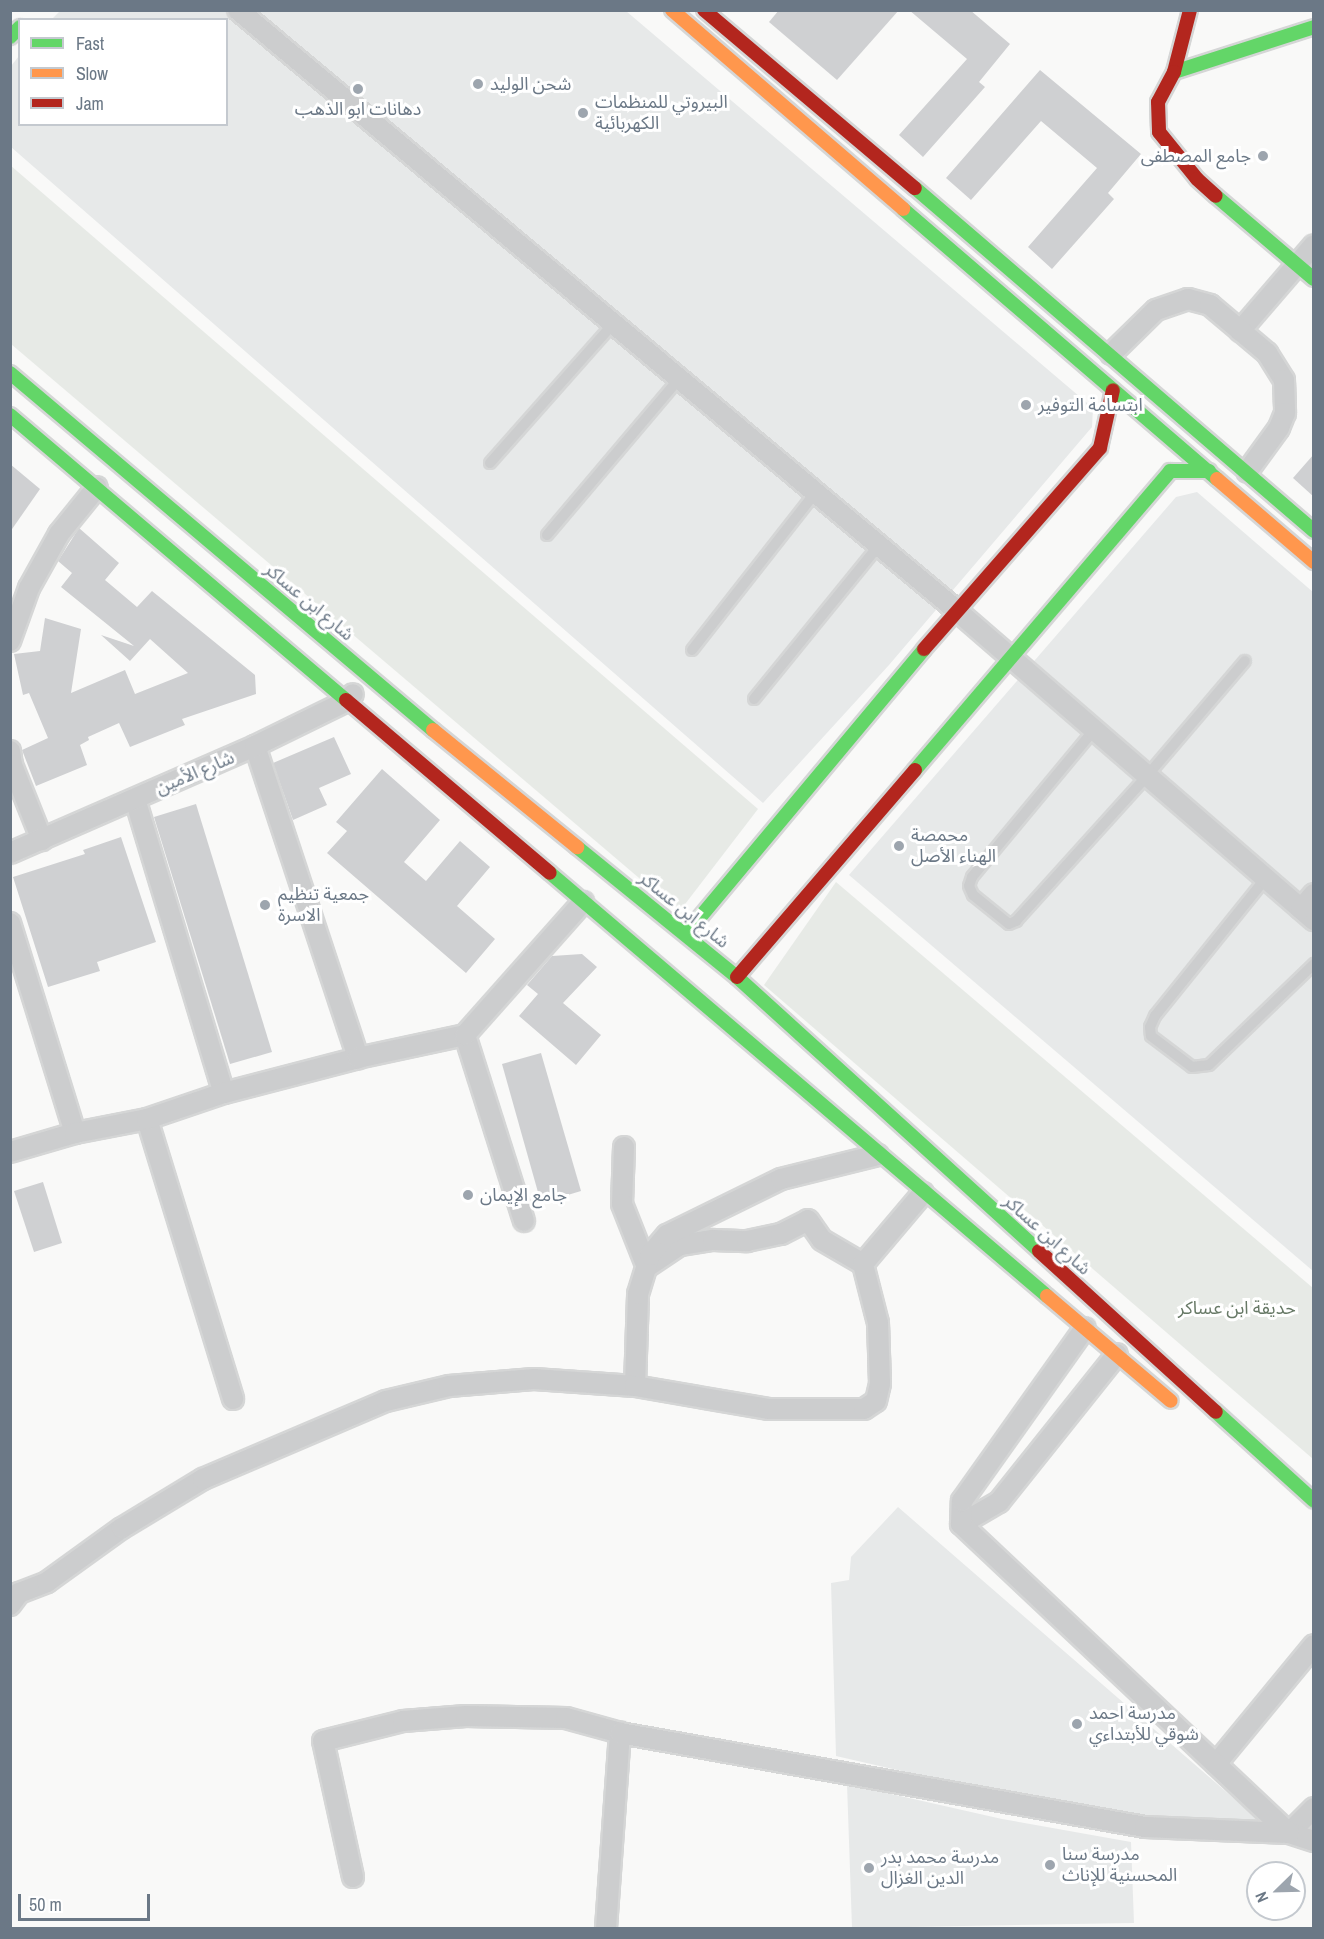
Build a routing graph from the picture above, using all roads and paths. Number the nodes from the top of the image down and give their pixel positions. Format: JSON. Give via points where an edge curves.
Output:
{"nodes":[{"id":1,"x":238,"y":10,"type":"edge"},
{"id":2,"x":672,"y":10,"type":"edge"},
{"id":3,"x":704,"y":10,"type":"edge"},
{"id":4,"x":1190,"y":10,"type":"edge"},
{"id":5,"x":1314,"y":27,"type":"edge"},
{"id":6,"x":1174,"y":72,"type":"junction"},
{"id":7,"x":1314,"y":245,"type":"edge"},
{"id":8,"x":1297,"y":265,"type":"junction"},
{"id":9,"x":1314,"y":279,"type":"edge"},
{"id":10,"x":613,"y":324,"type":"junction"},
{"id":11,"x":1240,"y":330,"type":"junction"},
{"id":12,"x":1111,"y":354,"type":"junction"},
{"id":13,"x":10,"y":373,"type":"edge"},
{"id":14,"x":679,"y":379,"type":"junction"},
{"id":15,"x":1113,"y":390,"type":"junction"},
{"id":16,"x":10,"y":415,"type":"edge"},
{"id":17,"x":490,"y":463,"type":"dead end"},
{"id":18,"x":1209,"y":471,"type":"junction"},
{"id":19,"x":1247,"y":472,"type":"junction"},
{"id":20,"x":97,"y":488,"type":"junction"},
{"id":21,"x":815,"y":493,"type":"junction"},
{"id":22,"x":1314,"y":531,"type":"edge"},
{"id":23,"x":548,"y":535,"type":"dead end"},
{"id":24,"x":879,"y":545,"type":"junction"},
{"id":25,"x":1314,"y":562,"type":"edge"},
{"id":26,"x":956,"y":610,"type":"junction"},
{"id":27,"x":10,"y":641,"type":"edge"},
{"id":28,"x":692,"y":650,"type":"dead end"},
{"id":29,"x":1010,"y":657,"type":"junction"},
{"id":30,"x":1245,"y":661,"type":"dead end"},
{"id":31,"x":368,"y":676,"type":"junction"},
{"id":32,"x":754,"y":699,"type":"dead end"},
{"id":33,"x":345,"y":702,"type":"junction"},
{"id":34,"x":1094,"y":730,"type":"junction"},
{"id":35,"x":255,"y":746,"type":"junction"},
{"id":36,"x":10,"y":751,"type":"edge"},
{"id":37,"x":1148,"y":776,"type":"junction"},
{"id":38,"x":135,"y":798,"type":"junction"},
{"id":39,"x":42,"y":840,"type":"junction"},
{"id":40,"x":10,"y":853,"type":"edge"},
{"id":41,"x":1266,"y":879,"type":"junction"},
{"id":42,"x":583,"y":902,"type":"junction"},
{"id":43,"x":1309,"y":908,"type":"edge"},
{"id":44,"x":10,"y":922,"type":"edge"},
{"id":45,"x":686,"y":934,"type":"junction"},
{"id":46,"x":1314,"y":964,"type":"edge"},
{"id":47,"x":737,"y":977,"type":"junction"},
{"id":48,"x":465,"y":1035,"type":"junction"},
{"id":49,"x":358,"y":1058,"type":"junction"},
{"id":50,"x":224,"y":1093,"type":"junction"},
{"id":51,"x":147,"y":1119,"type":"junction"},
{"id":52,"x":75,"y":1133,"type":"junction"},
{"id":53,"x":624,"y":1147,"type":"dead end"},
{"id":54,"x":10,"y":1152,"type":"edge"},
{"id":55,"x":878,"y":1155,"type":"junction"},
{"id":56,"x":924,"y":1193,"type":"junction"},
{"id":57,"x":524,"y":1221,"type":"dead end"},
{"id":58,"x":863,"y":1264,"type":"junction"},
{"id":59,"x":647,"y":1267,"type":"junction"},
{"id":60,"x":1085,"y":1328,"type":"junction"},
{"id":61,"x":1117,"y":1354,"type":"junction"},
{"id":62,"x":635,"y":1386,"type":"junction"},
{"id":63,"x":233,"y":1399,"type":"dead end"},
{"id":64,"x":1179,"y":1408,"type":"dead end"},
{"id":65,"x":1314,"y":1501,"type":"edge"},
{"id":66,"x":961,"y":1524,"type":"junction"},
{"id":67,"x":10,"y":1605,"type":"edge"},
{"id":68,"x":1314,"y":1645,"type":"edge"},
{"id":69,"x":620,"y":1733,"type":"junction"},
{"id":70,"x":1216,"y":1764,"type":"junction"},
{"id":71,"x":1314,"y":1808,"type":"edge"},
{"id":72,"x":1289,"y":1833,"type":"junction"},
{"id":73,"x":1314,"y":1841,"type":"edge"},
{"id":74,"x":353,"y":1877,"type":"dead end"},
{"id":75,"x":606,"y":1929,"type":"edge"}],
"edges":[{"from":1,"to":10,"type":"street"},
{"from":2,"to":15,"type":"main road"},
{"from":3,"to":12,"type":"main road"},
{"from":4,"to":6,"type":"main road"},
{"from":5,"to":6,"type":"main road"},
{"from":6,"to":8,"type":"main road","via":[[1158,102],[1159,132],[1197,178]]},
{"from":7,"to":8,"type":"street"},
{"from":8,"to":9,"type":"main road"},
{"from":8,"to":11,"type":"street"},
{"from":10,"to":14,"type":"street"},
{"from":10,"to":17,"type":"lane"},
{"from":11,"to":12,"type":"street","via":[[1210,305],[1176,300],[1156,310]]},
{"from":11,"to":19,"type":"street","via":[[1277,365],[1286,397],[1279,428]]},
{"from":12,"to":19,"type":"main road"},
{"from":13,"to":31,"type":"main road","name":"شارع ابن عساكر"},
{"from":14,"to":21,"type":"street"},
{"from":14,"to":23,"type":"lane"},
{"from":15,"to":18,"type":"main road"},
{"from":15,"to":26,"type":"main road","via":[[1100,448]]},
{"from":16,"to":20,"type":"main road"},
{"from":18,"to":25,"type":"main road"},
{"from":18,"to":29,"type":"main road","via":[[1170,471]]},
{"from":19,"to":22,"type":"main road"},
{"from":20,"to":27,"type":"street","via":[[59,534],[29,588]]},
{"from":20,"to":33,"type":"main road"},
{"from":21,"to":24,"type":"street"},
{"from":21,"to":28,"type":"lane"},
{"from":24,"to":26,"type":"street"},
{"from":24,"to":32,"type":"lane"},
{"from":26,"to":29,"type":"street"},
{"from":26,"to":45,"type":"main road"},
{"from":29,"to":34,"type":"street"},
{"from":29,"to":47,"type":"main road"},
{"from":30,"to":37,"type":"lane"},
{"from":31,"to":33,"type":"street","name":"شارع الأمين"},
{"from":31,"to":45,"type":"main road","name":"شارع ابن عساكر"},
{"from":33,"to":35,"type":"street","name":"شارع الأمين"},
{"from":33,"to":42,"type":"main road"},
{"from":34,"to":37,"type":"street"},
{"from":34,"to":37,"type":"lane","via":[[972,877],[969,886],[973,895],[1001,920],[1009,924],[1016,921]]},
{"from":35,"to":38,"type":"street","name":"شارع الأمين"},
{"from":35,"to":49,"type":"street"},
{"from":36,"to":39,"type":"street"},
{"from":37,"to":41,"type":"street"},
{"from":38,"to":39,"type":"street","name":"شارع الأمين"},
{"from":38,"to":50,"type":"street"},
{"from":39,"to":40,"type":"street","name":"شارع الأمين"},
{"from":41,"to":43,"type":"street"},
{"from":41,"to":46,"type":"lane","via":[[1155,1016],[1151,1036],[1192,1067],[1209,1065]]},
{"from":42,"to":48,"type":"street"},
{"from":42,"to":55,"type":"main road"},
{"from":44,"to":52,"type":"street"},
{"from":45,"to":47,"type":"main road","name":"شارع ابن عساكر"},
{"from":47,"to":65,"type":"main road","name":"شارع ابن عساكر"},
{"from":48,"to":49,"type":"street"},
{"from":48,"to":57,"type":"street"},
{"from":49,"to":50,"type":"street"},
{"from":50,"to":51,"type":"street"},
{"from":51,"to":52,"type":"street"},
{"from":51,"to":63,"type":"street"},
{"from":52,"to":54,"type":"street"},
{"from":53,"to":59,"type":"street","via":[[622,1204]]},
{"from":55,"to":56,"type":"main road"},
{"from":55,"to":59,"type":"street","via":[[781,1179],[668,1235],[650,1255]]},
{"from":56,"to":58,"type":"street"},
{"from":56,"to":60,"type":"main road"},
{"from":58,"to":59,"type":"street","via":[[822,1240],[808,1220],[781,1234],[747,1241],[713,1240],[680,1245]]},
{"from":58,"to":62,"type":"street","via":[[878,1323],[880,1383],[876,1401],[864,1409],[768,1409]]},
{"from":59,"to":62,"type":"street","via":[[638,1294]]},
{"from":60,"to":61,"type":"main road"},
{"from":60,"to":66,"type":"street","via":[[962,1501]]},
{"from":61,"to":64,"type":"main road"},
{"from":61,"to":66,"type":"street","via":[[999,1502]]},
{"from":62,"to":67,"type":"street","via":[[534,1379],[449,1386],[386,1401],[203,1479],[122,1528],[47,1582],[19,1593]]},
{"from":66,"to":70,"type":"street"},
{"from":68,"to":70,"type":"street"},
{"from":69,"to":72,"type":"street","via":[[1145,1827]]},
{"from":69,"to":74,"type":"street","via":[[566,1718],[465,1716],[403,1721],[323,1741]]},
{"from":69,"to":75,"type":"street"},
{"from":70,"to":72,"type":"street"},
{"from":71,"to":72,"type":"street"},
{"from":72,"to":73,"type":"street"}]}
